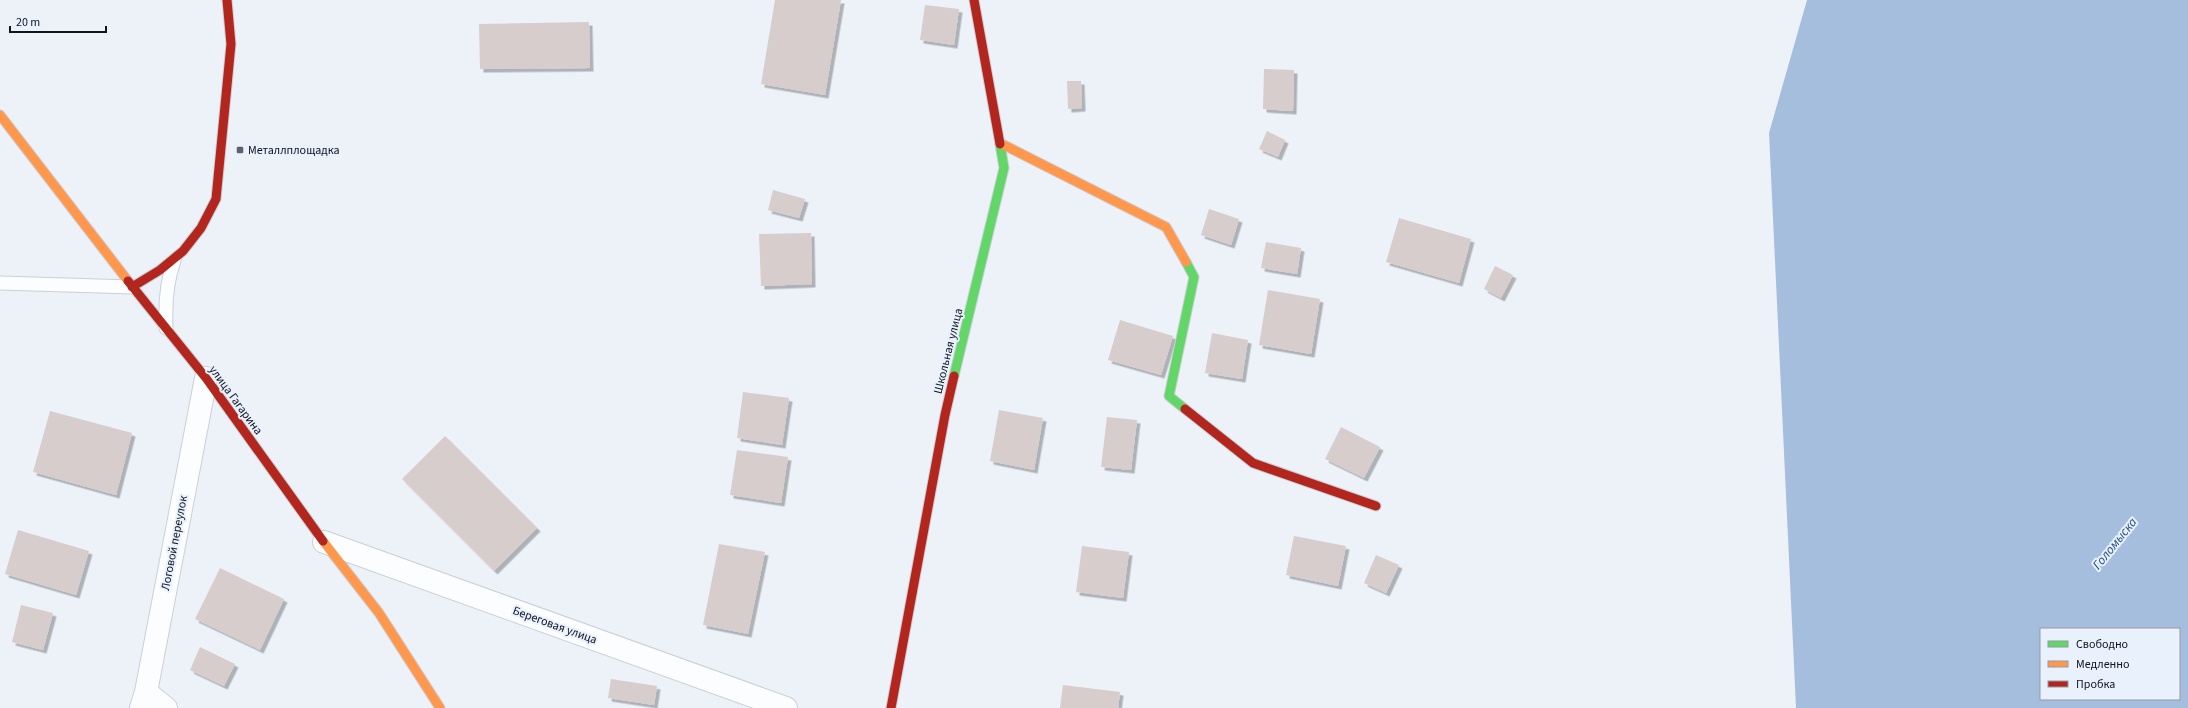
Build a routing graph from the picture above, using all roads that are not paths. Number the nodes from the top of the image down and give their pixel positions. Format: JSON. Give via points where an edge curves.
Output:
{"nodes":[{"id":1,"x":227,"y":0,"type":"edge"},
{"id":2,"x":974,"y":0,"type":"edge"},
{"id":3,"x":0,"y":114,"type":"edge"},
{"id":4,"x":1000,"y":143,"type":"junction"},
{"id":5,"x":174,"y":261,"type":"junction"},
{"id":6,"x":0,"y":283,"type":"edge"},
{"id":7,"x":132,"y":287,"type":"junction"},
{"id":8,"x":166,"y":328,"type":"junction"},
{"id":9,"x":206,"y":378,"type":"junction"},
{"id":10,"x":1376,"y":506,"type":"dead end"},
{"id":11,"x":324,"y":542,"type":"junction"},
{"id":12,"x":143,"y":700,"type":"edge"},
{"id":13,"x":166,"y":708,"type":"edge"},
{"id":14,"x":440,"y":708,"type":"edge"},
{"id":15,"x":786,"y":708,"type":"edge"},
{"id":16,"x":891,"y":708,"type":"edge"}],
"edges":[{"from":1,"to":5,"type":"street","via":[[231,44],[216,199],[195,238]]},
{"from":2,"to":4,"type":"street","name":"Школьная улица"},
{"from":3,"to":7,"type":"street","name":"улица Гагарина"},
{"from":4,"to":10,"type":"street","via":[[1166,227],[1194,277],[1169,396],[1253,463]]},
{"from":4,"to":16,"type":"street","name":"Школьная улица","via":[[1004,168],[945,415]]},
{"from":5,"to":7,"type":"street"},
{"from":5,"to":8,"type":"lane","via":[[168,277]]},
{"from":6,"to":7,"type":"lane"},
{"from":7,"to":8,"type":"street","name":"улица Гагарина"},
{"from":8,"to":9,"type":"street","name":"улица Гагарина"},
{"from":9,"to":11,"type":"street","name":"улица Гагарина"},
{"from":9,"to":12,"type":"street","name":"Логовой переулок"},
{"from":11,"to":14,"type":"street","name":"улица Гагарина","via":[[379,613]]},
{"from":11,"to":15,"type":"street","name":"Береговая улица"},
{"from":12,"to":13,"type":"street"}]}
